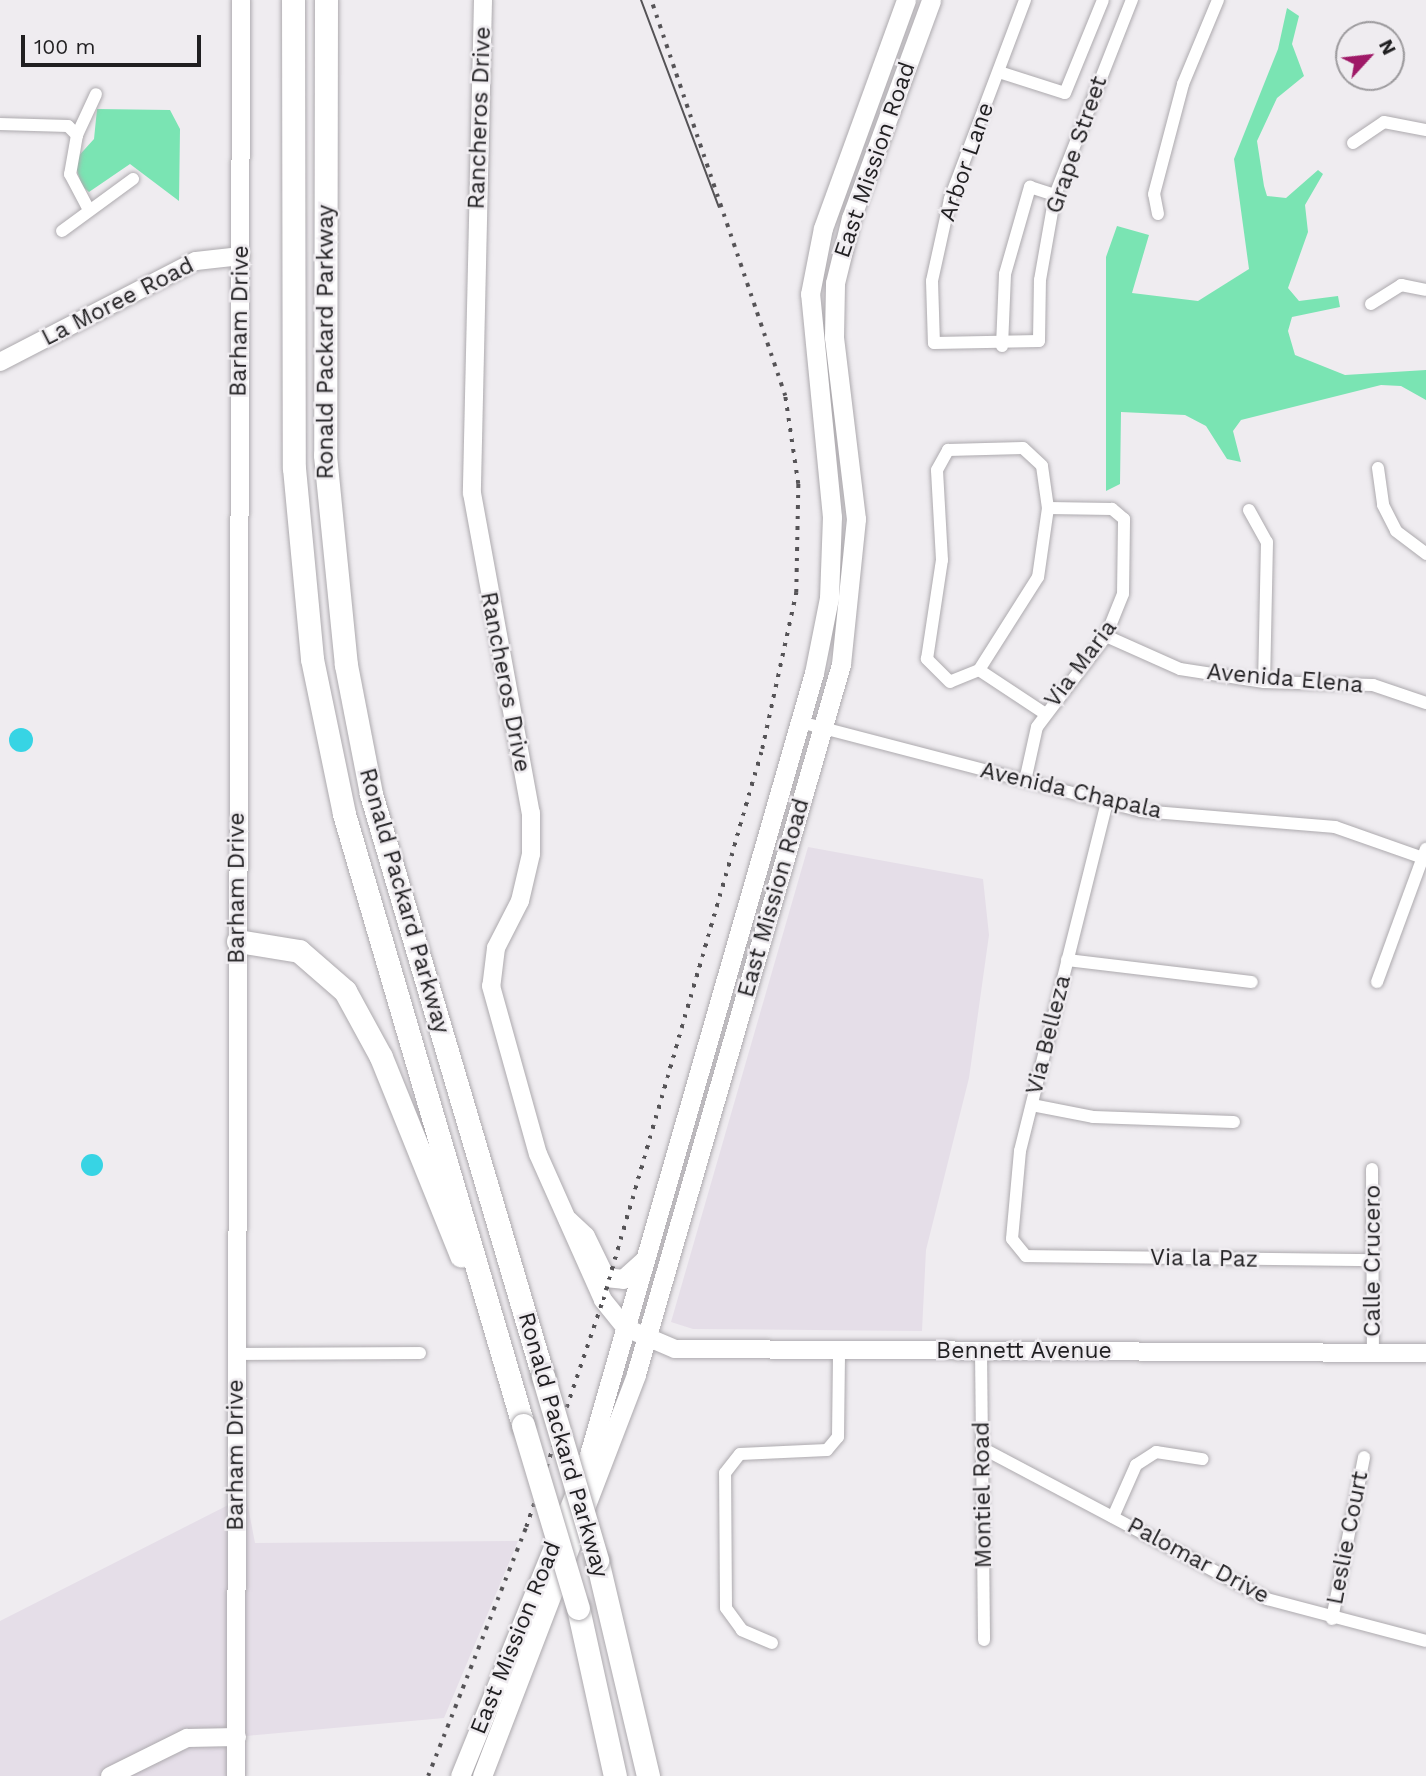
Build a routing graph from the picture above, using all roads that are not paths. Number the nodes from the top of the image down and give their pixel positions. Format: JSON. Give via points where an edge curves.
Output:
{"nodes":[{"id":1,"x":241,"y":0,"type":"edge"},
{"id":2,"x":293,"y":0,"type":"edge"},
{"id":3,"x":326,"y":0,"type":"edge"},
{"id":4,"x":483,"y":0,"type":"edge"},
{"id":5,"x":906,"y":0,"type":"edge"},
{"id":6,"x":931,"y":0,"type":"edge"},
{"id":7,"x":1025,"y":0,"type":"edge"},
{"id":8,"x":1103,"y":0,"type":"edge"},
{"id":9,"x":1132,"y":0,"type":"edge"},
{"id":10,"x":1218,"y":0,"type":"edge"},
{"id":11,"x":999,"y":72,"type":"junction"},
{"id":12,"x":96,"y":94,"type":"dead end"},
{"id":13,"x":0,"y":124,"type":"edge"},
{"id":14,"x":1426,"y":130,"type":"edge"},
{"id":15,"x":77,"y":135,"type":"junction"},
{"id":16,"x":1353,"y":143,"type":"dead end"},
{"id":17,"x":134,"y":179,"type":"dead end"},
{"id":18,"x":1055,"y":195,"type":"junction"},
{"id":19,"x":89,"y":210,"type":"junction"},
{"id":20,"x":1158,"y":214,"type":"dead end"},
{"id":21,"x":62,"y":231,"type":"dead end"},
{"id":22,"x":240,"y":256,"type":"junction"},
{"id":23,"x":1426,"y":290,"type":"edge"},
{"id":24,"x":1371,"y":304,"type":"dead end"},
{"id":25,"x":1002,"y":346,"type":"junction"},
{"id":26,"x":0,"y":362,"type":"edge"},
{"id":27,"x":1378,"y":468,"type":"dead end"},
{"id":28,"x":1048,"y":508,"type":"junction"},
{"id":29,"x":1249,"y":510,"type":"dead end"},
{"id":30,"x":1426,"y":554,"type":"edge"},
{"id":31,"x":1106,"y":636,"type":"junction"},
{"id":32,"x":979,"y":670,"type":"junction"},
{"id":33,"x":1264,"y":682,"type":"junction"},
{"id":34,"x":1426,"y":703,"type":"edge"},
{"id":35,"x":1044,"y":713,"type":"junction"},
{"id":36,"x":800,"y":722,"type":"junction"},
{"id":37,"x":823,"y":728,"type":"junction"},
{"id":38,"x":1025,"y":781,"type":"junction"},
{"id":39,"x":1107,"y":802,"type":"junction"},
{"id":40,"x":1425,"y":855,"type":"edge"},
{"id":41,"x":238,"y":942,"type":"junction"},
{"id":42,"x":1067,"y":960,"type":"junction"},
{"id":43,"x":1252,"y":982,"type":"dead end"},
{"id":44,"x":1377,"y":982,"type":"dead end"},
{"id":45,"x":719,"y":1003,"type":"junction"},
{"id":46,"x":729,"y":1052,"type":"junction"},
{"id":47,"x":1032,"y":1105,"type":"junction"},
{"id":48,"x":1234,"y":1122,"type":"dead end"},
{"id":49,"x":1372,"y":1169,"type":"dead end"},
{"id":50,"x":568,"y":1220,"type":"junction"},
{"id":51,"x":1035,"y":1256,"type":"joint"},
{"id":52,"x":645,"y":1259,"type":"junction"},
{"id":53,"x":1372,"y":1260,"type":"junction"},
{"id":54,"x":625,"y":1328,"type":"junction"},
{"id":55,"x":646,"y":1337,"type":"junction"},
{"id":56,"x":981,"y":1350,"type":"junction"},
{"id":57,"x":839,"y":1352,"type":"junction"},
{"id":58,"x":420,"y":1353,"type":"dead end"},
{"id":59,"x":1373,"y":1353,"type":"junction"},
{"id":60,"x":1426,"y":1353,"type":"edge"},
{"id":61,"x":237,"y":1354,"type":"junction"},
{"id":62,"x":511,"y":1378,"type":"junction"},
{"id":63,"x":982,"y":1448,"type":"junction"},
{"id":64,"x":1364,"y":1457,"type":"dead end"},
{"id":65,"x":1202,"y":1459,"type":"dead end"},
{"id":66,"x":1113,"y":1517,"type":"junction"},
{"id":67,"x":1332,"y":1619,"type":"junction"},
{"id":68,"x":984,"y":1640,"type":"dead end"},
{"id":69,"x":1426,"y":1642,"type":"edge"},
{"id":70,"x":772,"y":1643,"type":"dead end"},
{"id":71,"x":237,"y":1737,"type":"junction"},
{"id":72,"x":110,"y":1776,"type":"edge"},
{"id":73,"x":236,"y":1776,"type":"edge"},
{"id":74,"x":460,"y":1776,"type":"edge"},
{"id":75,"x":482,"y":1776,"type":"edge"},
{"id":76,"x":615,"y":1776,"type":"edge"},
{"id":77,"x":648,"y":1776,"type":"edge"}],
"edges":[{"from":1,"to":22,"type":"street","name":"Barham Drive"},
{"from":2,"to":62,"type":"highway","name":"Ronald Packard Parkway","via":[[294,468],[312,659],[344,814]]},
{"from":3,"to":77,"type":"highway","name":"Ronald Packard Parkway","bridge":true,"via":[[325,455],[346,665],[371,794],[597,1560]]},
{"from":4,"to":50,"type":"street","name":"Rancheros Drive","via":[[472,493],[531,813],[523,889],[496,948],[491,986],[538,1154]]},
{"from":5,"to":36,"type":"main road","name":"East Mission Road","via":[[835,192],[814,272],[810,318],[831,475],[832,558]]},
{"from":6,"to":37,"type":"main road","name":"East Mission Road","via":[[851,218],[835,284],[834,337],[856,519],[848,625]]},
{"from":7,"to":11,"type":"street","name":"Arbor Lane"},
{"from":8,"to":11,"type":"street","via":[[1065,93]]},
{"from":9,"to":18,"type":"street","name":"Grape Street"},
{"from":10,"to":20,"type":"street","via":[[1183,85],[1154,194]]},
{"from":11,"to":25,"type":"street","name":"Arbor Lane","via":[[950,199],[932,281],[931,340]]},
{"from":12,"to":15,"type":"street"},
{"from":13,"to":15,"type":"street","via":[[59,122]]},
{"from":14,"to":16,"type":"street","via":[[1384,122]]},
{"from":15,"to":19,"type":"street","via":[[70,174]]},
{"from":17,"to":19,"type":"street"},
{"from":18,"to":25,"type":"street","name":"Grape Street","via":[[1040,280],[1039,341]]},
{"from":18,"to":25,"type":"street","via":[[1030,187],[1005,274]]},
{"from":19,"to":21,"type":"street"},
{"from":22,"to":26,"type":"street","name":"La Moree Road","via":[[196,261]]},
{"from":22,"to":41,"type":"street","name":"Barham Drive"},
{"from":23,"to":24,"type":"street","via":[[1401,285]]},
{"from":27,"to":30,"type":"street","via":[[1382,505],[1396,531]]},
{"from":28,"to":31,"type":"street","name":"Via Maria","via":[[1112,509],[1124,519],[1123,594]]},
{"from":28,"to":32,"type":"street","via":[[1038,577]]},
{"from":28,"to":32,"type":"street","via":[[1042,466],[1023,448],[948,450],[938,480],[942,560],[927,659],[950,682]]},
{"from":29,"to":33,"type":"street","via":[[1267,542]]},
{"from":31,"to":33,"type":"street","name":"Avenida Elena","via":[[1180,669]]},
{"from":31,"to":35,"type":"street","name":"Via Maria"},
{"from":32,"to":35,"type":"street"},
{"from":33,"to":34,"type":"street","name":"Avenida Elena","via":[[1373,685]]},
{"from":35,"to":38,"type":"street","name":"Via Maria"},
{"from":36,"to":37,"type":"street","name":"Avenida Chapala"},
{"from":36,"to":45,"type":"main road","name":"East Mission Road"},
{"from":37,"to":38,"type":"street","name":"Avenida Chapala"},
{"from":37,"to":46,"type":"main road","name":"East Mission Road"},
{"from":38,"to":39,"type":"street","name":"Avenida Chapala"},
{"from":39,"to":40,"type":"street","name":"Avenida Chapala","via":[[1186,817],[1335,827]]},
{"from":39,"to":42,"type":"street","name":"Via Belleza"},
{"from":40,"to":44,"type":"street"},
{"from":41,"to":61,"type":"street","name":"Barham Drive"},
{"from":41,"to":62,"type":"highway","via":[[283,946],[315,960],[362,1018]]},
{"from":42,"to":43,"type":"street"},
{"from":42,"to":47,"type":"street","name":"Via Belleza"},
{"from":45,"to":46,"type":"main road","via":[[721,1045]]},
{"from":45,"to":52,"type":"main road","name":"East Mission Road"},
{"from":46,"to":55,"type":"main road","name":"East Mission Road"},
{"from":47,"to":48,"type":"street","via":[[1093,1118]]},
{"from":47,"to":51,"type":"street","name":"Via Belleza","via":[[1012,1239],[1026,1256]]},
{"from":49,"to":53,"type":"street","name":"Calle Crucero"},
{"from":50,"to":52,"type":"main road","via":[[585,1236],[604,1277],[624,1279]]},
{"from":50,"to":54,"type":"street","name":"Rancheros Drive","via":[[603,1300]]},
{"from":51,"to":53,"type":"street","name":"Via la Paz"},
{"from":52,"to":54,"type":"main road","name":"East Mission Road"},
{"from":53,"to":59,"type":"street","name":"Calle Crucero"},
{"from":54,"to":55,"type":"street","name":"Bennett Avenue"},
{"from":54,"to":74,"type":"main road","name":"East Mission Road","via":[[586,1465]]},
{"from":55,"to":57,"type":"street","name":"Bennett Avenue","via":[[675,1349]]},
{"from":55,"to":75,"type":"main road","name":"East Mission Road"},
{"from":56,"to":57,"type":"street","name":"Bennett Avenue"},
{"from":56,"to":59,"type":"street","name":"Bennett Avenue"},
{"from":56,"to":63,"type":"street","name":"Montiel Road"},
{"from":57,"to":70,"type":"street","via":[[838,1437],[827,1450],[750,1452],[725,1473],[726,1608],[742,1630]]},
{"from":58,"to":61,"type":"street"},
{"from":59,"to":60,"type":"street","name":"Bennett Avenue"},
{"from":61,"to":71,"type":"street","name":"Barham Drive"},
{"from":62,"to":76,"type":"highway","name":"Ronald Packard Parkway","bridge":true,"via":[[578,1608]]},
{"from":63,"to":66,"type":"street","name":"Palomar Drive"},
{"from":63,"to":68,"type":"street","name":"Montiel Road"},
{"from":64,"to":67,"type":"street","name":"Leslie Court"},
{"from":65,"to":66,"type":"street","via":[[1168,1452],[1146,1458],[1136,1465]]},
{"from":66,"to":67,"type":"street","name":"Palomar Drive","via":[[1267,1598]]},
{"from":67,"to":69,"type":"street","name":"Palomar Drive"},
{"from":71,"to":72,"type":"street","via":[[187,1738]]},
{"from":71,"to":73,"type":"street","name":"Barham Drive"}]}
